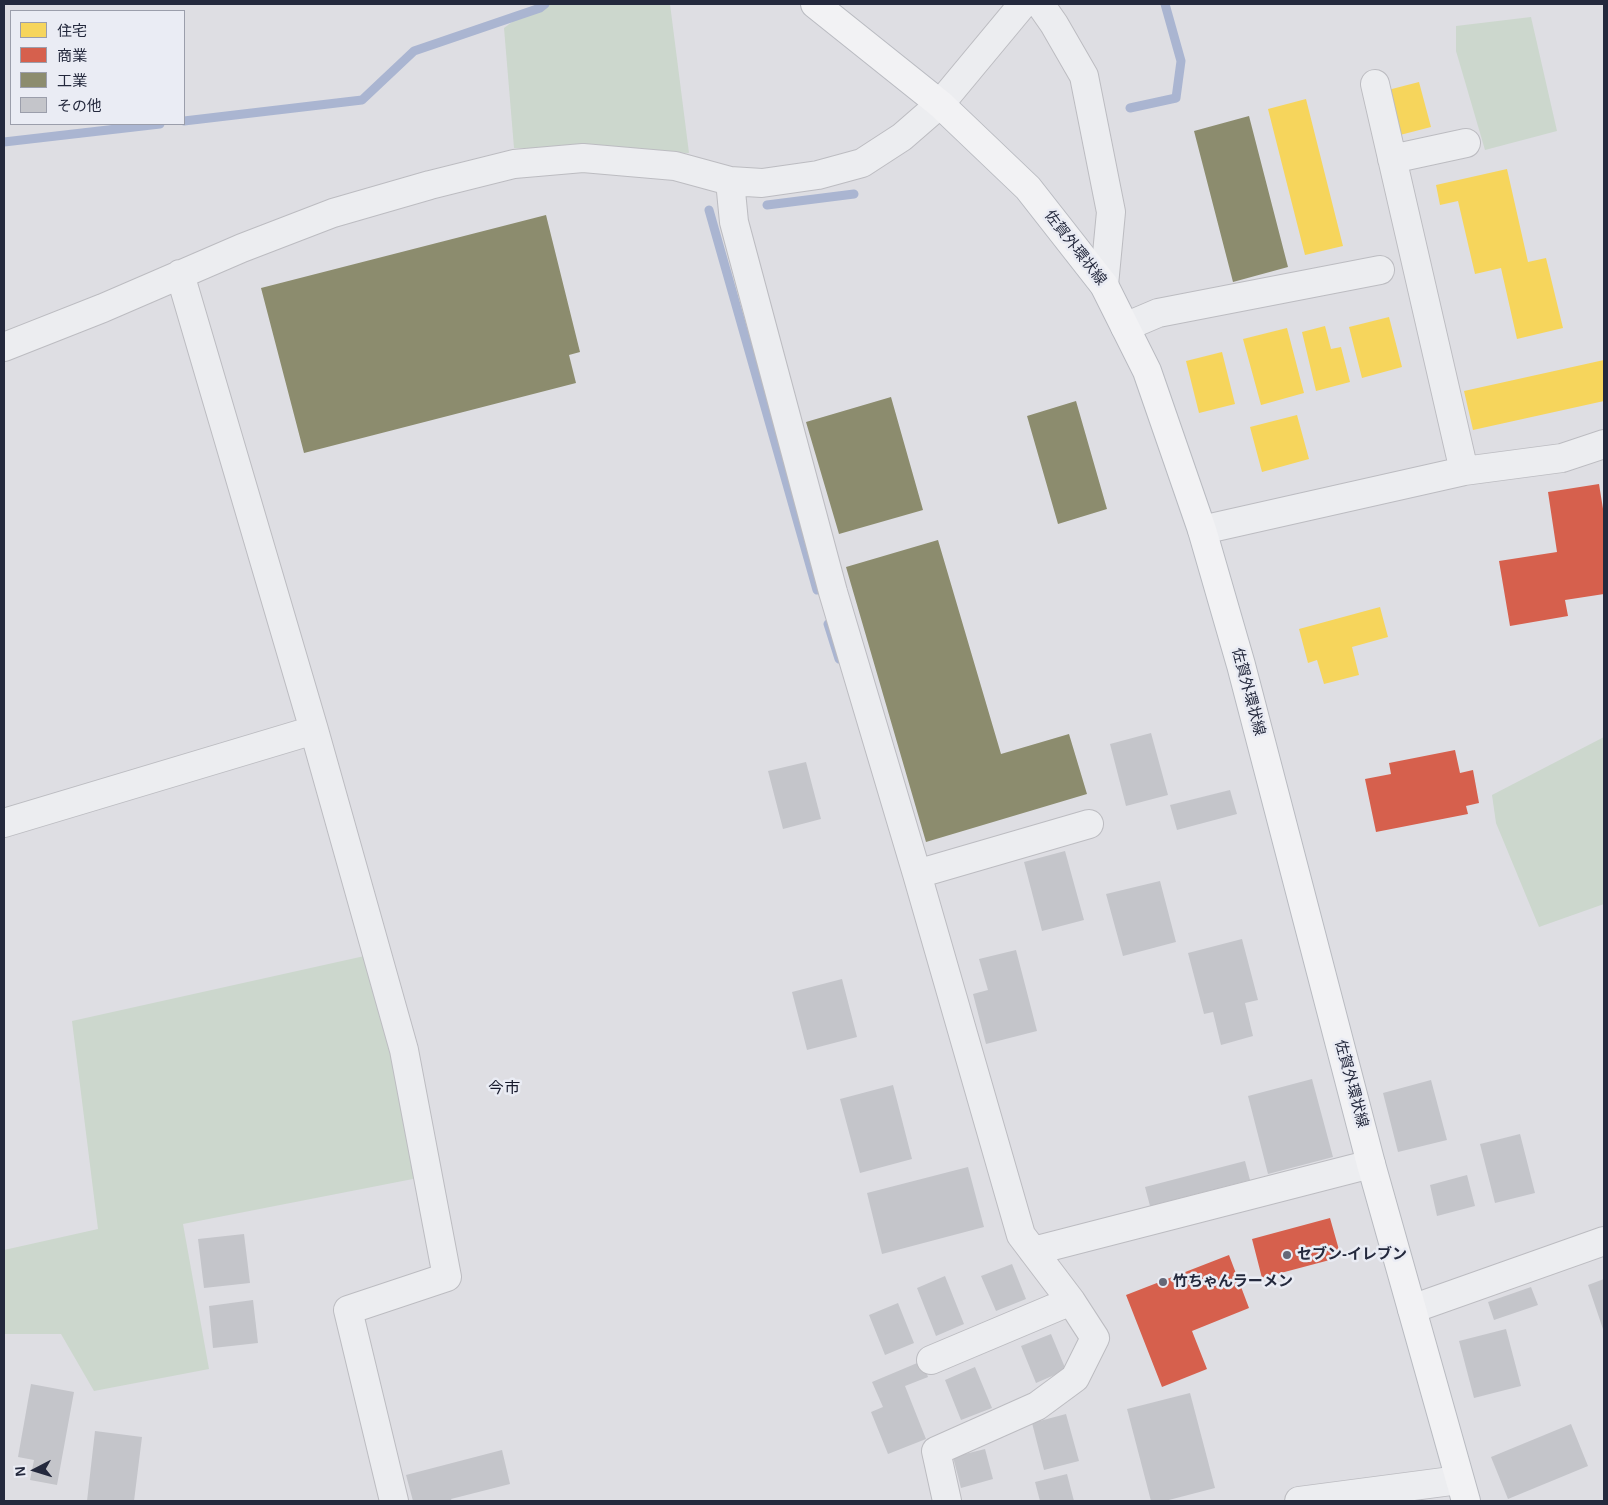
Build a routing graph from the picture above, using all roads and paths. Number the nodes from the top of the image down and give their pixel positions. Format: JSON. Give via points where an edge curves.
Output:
{"nodes":[{"id":1,"x":816,"y":4,"type":"edge"},
{"id":2,"x":1023,"y":4,"type":"edge"},
{"id":3,"x":1040,"y":4,"type":"edge"},
{"id":4,"x":1375,"y":84,"type":"dead end"},
{"id":5,"x":940,"y":104,"type":"junction"},
{"id":6,"x":1466,"y":143,"type":"dead end"},
{"id":7,"x":1392,"y":160,"type":"junction"},
{"id":8,"x":730,"y":181,"type":"junction"},
{"id":9,"x":1380,"y":270,"type":"dead end"},
{"id":10,"x":180,"y":274,"type":"junction"},
{"id":11,"x":1104,"y":285,"type":"junction"},
{"id":12,"x":1125,"y":327,"type":"junction"},
{"id":13,"x":4,"y":347,"type":"edge"},
{"id":14,"x":1604,"y":444,"type":"edge"},
{"id":15,"x":1464,"y":471,"type":"junction"},
{"id":16,"x":1202,"y":530,"type":"junction"},
{"id":17,"x":314,"y":730,"type":"junction"},
{"id":18,"x":4,"y":823,"type":"edge"},
{"id":19,"x":1088,"y":824,"type":"dead end"},
{"id":20,"x":917,"y":874,"type":"junction"},
{"id":21,"x":1371,"y":1164,"type":"junction"},
{"id":22,"x":1604,"y":1241,"type":"edge"},
{"id":23,"x":1034,"y":1251,"type":"junction"},
{"id":24,"x":1071,"y":1301,"type":"junction"},
{"id":25,"x":1412,"y":1309,"type":"junction"},
{"id":26,"x":930,"y":1360,"type":"dead end"},
{"id":27,"x":1463,"y":1490,"type":"edge"},
{"id":28,"x":394,"y":1501,"type":"edge"},
{"id":29,"x":947,"y":1501,"type":"edge"},
{"id":30,"x":1300,"y":1501,"type":"edge"}],
"edges":[{"from":1,"to":5,"type":"main road","name":"佐賀外環状線"},
{"from":2,"to":5,"type":"street"},
{"from":3,"to":11,"type":"street","via":[[1084,76],[1111,212]]},
{"from":4,"to":7,"type":"street"},
{"from":5,"to":8,"type":"street","via":[[902,137],[862,163],[818,175],[762,183]]},
{"from":5,"to":11,"type":"main road","name":"佐賀外環状線","via":[[1028,188]]},
{"from":6,"to":7,"type":"street"},
{"from":7,"to":15,"type":"street"},
{"from":8,"to":10,"type":"street","via":[[675,166],[583,158],[514,164],[430,184],[333,213]]},
{"from":8,"to":20,"type":"street","via":[[734,222],[830,582]]},
{"from":9,"to":12,"type":"street","via":[[1158,313]]},
{"from":10,"to":13,"type":"street"},
{"from":10,"to":17,"type":"street"},
{"from":11,"to":12,"type":"main road","name":"佐賀外環状線"},
{"from":12,"to":16,"type":"main road","name":"佐賀外環状線","via":[[1147,371]]},
{"from":14,"to":15,"type":"street","via":[[1562,458]]},
{"from":15,"to":16,"type":"street"},
{"from":16,"to":21,"type":"main road","name":"佐賀外環状線","via":[[1241,665]]},
{"from":17,"to":18,"type":"street"},
{"from":17,"to":28,"type":"street","via":[[404,1050],[447,1277],[348,1310]]},
{"from":19,"to":20,"type":"street"},
{"from":20,"to":23,"type":"street","via":[[1021,1235]]},
{"from":21,"to":23,"type":"street"},
{"from":21,"to":25,"type":"main road","name":"佐賀外環状線"},
{"from":22,"to":25,"type":"street"},
{"from":23,"to":24,"type":"street"},
{"from":24,"to":26,"type":"street"},
{"from":24,"to":29,"type":"street","via":[[1095,1338],[1075,1378],[1037,1406],[936,1452]]},
{"from":25,"to":27,"type":"main road","name":"佐賀外環状線"},
{"from":27,"to":30,"type":"street"}]}
